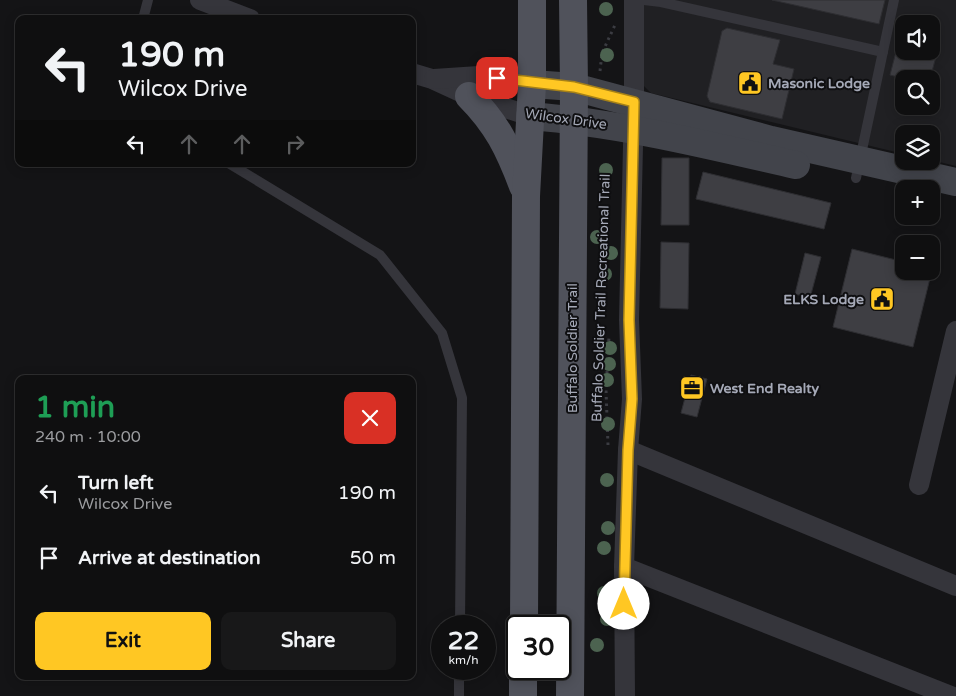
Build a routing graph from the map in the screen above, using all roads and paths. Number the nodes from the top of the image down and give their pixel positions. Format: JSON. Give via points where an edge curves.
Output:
{"nodes":[{"id":1,"x":148,"y":0,"type":"edge"},
{"id":2,"x":200,"y":0,"type":"edge"},
{"id":3,"x":532,"y":0,"type":"edge"},
{"id":4,"x":573,"y":0,"type":"edge"},
{"id":5,"x":634,"y":0,"type":"edge"},
{"id":6,"x":644,"y":0,"type":"edge"},
{"id":7,"x":894,"y":0,"type":"edge"},
{"id":8,"x":144,"y":15,"type":"edge"},
{"id":9,"x":239,"y":15,"type":"edge"},
{"id":10,"x":617,"y":19,"type":"dead end"},
{"id":11,"x":883,"y":52,"type":"junction"},
{"id":12,"x":416,"y":74,"type":"edge"},
{"id":13,"x":432,"y":79,"type":"junction"},
{"id":14,"x":532,"y":84,"type":"junction"},
{"id":15,"x":586,"y":90,"type":"junction"},
{"id":16,"x":469,"y":96,"type":"junction"},
{"id":17,"x":634,"y":102,"type":"junction"},
{"id":18,"x":530,"y":116,"type":"junction"},
{"id":19,"x":574,"y":120,"type":"junction"},
{"id":20,"x":633,"y":129,"type":"junction"},
{"id":21,"x":235,"y":167,"type":"edge"},
{"id":22,"x":858,"y":169,"type":"junction"},
{"id":23,"x":956,"y":182,"type":"edge"},
{"id":24,"x":895,"y":184,"type":"edge"},
{"id":25,"x":526,"y":196,"type":"junction"},
{"id":26,"x":940,"y":196,"type":"edge"},
{"id":27,"x":956,"y":200,"type":"edge"},
{"id":28,"x":610,"y":331,"type":"dead end"},
{"id":29,"x":956,"y":331,"type":"edge"},
{"id":30,"x":618,"y":452,"type":"junction"},
{"id":31,"x":920,"y":485,"type":"dead end"},
{"id":32,"x":624,"y":567,"type":"junction"},
{"id":33,"x":956,"y":586,"type":"edge"},
{"id":34,"x":460,"y":615,"type":"edge"},
{"id":35,"x":524,"y":615,"type":"edge"},
{"id":36,"x":459,"y":680,"type":"edge"},
{"id":37,"x":524,"y":680,"type":"edge"},
{"id":38,"x":459,"y":696,"type":"edge"},
{"id":39,"x":523,"y":696,"type":"edge"},
{"id":40,"x":570,"y":696,"type":"edge"},
{"id":41,"x":625,"y":696,"type":"edge"},
{"id":42,"x":952,"y":696,"type":"edge"}],
"edges":[{"from":1,"to":8,"type":"lane"},
{"from":2,"to":9,"type":"street"},
{"from":3,"to":14,"type":"main road"},
{"from":4,"to":15,"type":"main road","name":"Buffalo Soldier Trail"},
{"from":5,"to":17,"type":"street"},
{"from":6,"to":11,"type":"lane"},
{"from":7,"to":11,"type":"lane"},
{"from":10,"to":15,"type":"path"},
{"from":11,"to":22,"type":"lane"},
{"from":12,"to":13,"type":"street"},
{"from":13,"to":14,"type":"street","name":"Wilcox Drive","via":[[479,76]]},
{"from":13,"to":16,"type":"street","name":"Wilcox Drive"},
{"from":14,"to":15,"type":"street","name":"Wilcox Drive"},
{"from":14,"to":18,"type":"main road"},
{"from":15,"to":17,"type":"street","name":"Wilcox Drive"},
{"from":15,"to":19,"type":"main road","name":"Buffalo Soldier Trail"},
{"from":16,"to":18,"type":"street","name":"Wilcox Drive"},
{"from":16,"to":25,"type":"main road","via":[[486,112],[512,155]]},
{"from":17,"to":20,"type":"street"},
{"from":17,"to":22,"type":"street","name":"Wilcox Drive","via":[[771,140]]},
{"from":18,"to":19,"type":"street","name":"Wilcox Drive"},
{"from":18,"to":25,"type":"main road"},
{"from":19,"to":20,"type":"street","name":"Wilcox Drive"},
{"from":19,"to":40,"type":"main road","name":"Buffalo Soldier Trail"},
{"from":20,"to":22,"type":"street","name":"Wilcox Drive"},
{"from":20,"to":30,"type":"street","via":[[629,320],[632,399]]},
{"from":21,"to":34,"type":"lane","via":[[380,255],[442,333],[462,398]]},
{"from":22,"to":23,"type":"street","name":"Wilcox Drive"},
{"from":22,"to":24,"type":"street","name":"Wilcox Drive"},
{"from":25,"to":35,"type":"main road"},
{"from":26,"to":27,"type":"street"},
{"from":28,"to":30,"type":"path","name":"Buffalo Soldier Trail Recreational Trail","via":[[606,390]]},
{"from":29,"to":31,"type":"street"},
{"from":30,"to":32,"type":"street"},
{"from":30,"to":33,"type":"street"},
{"from":32,"to":41,"type":"street"},
{"from":32,"to":42,"type":"street"},
{"from":36,"to":38,"type":"lane"},
{"from":37,"to":39,"type":"main road"}]}
